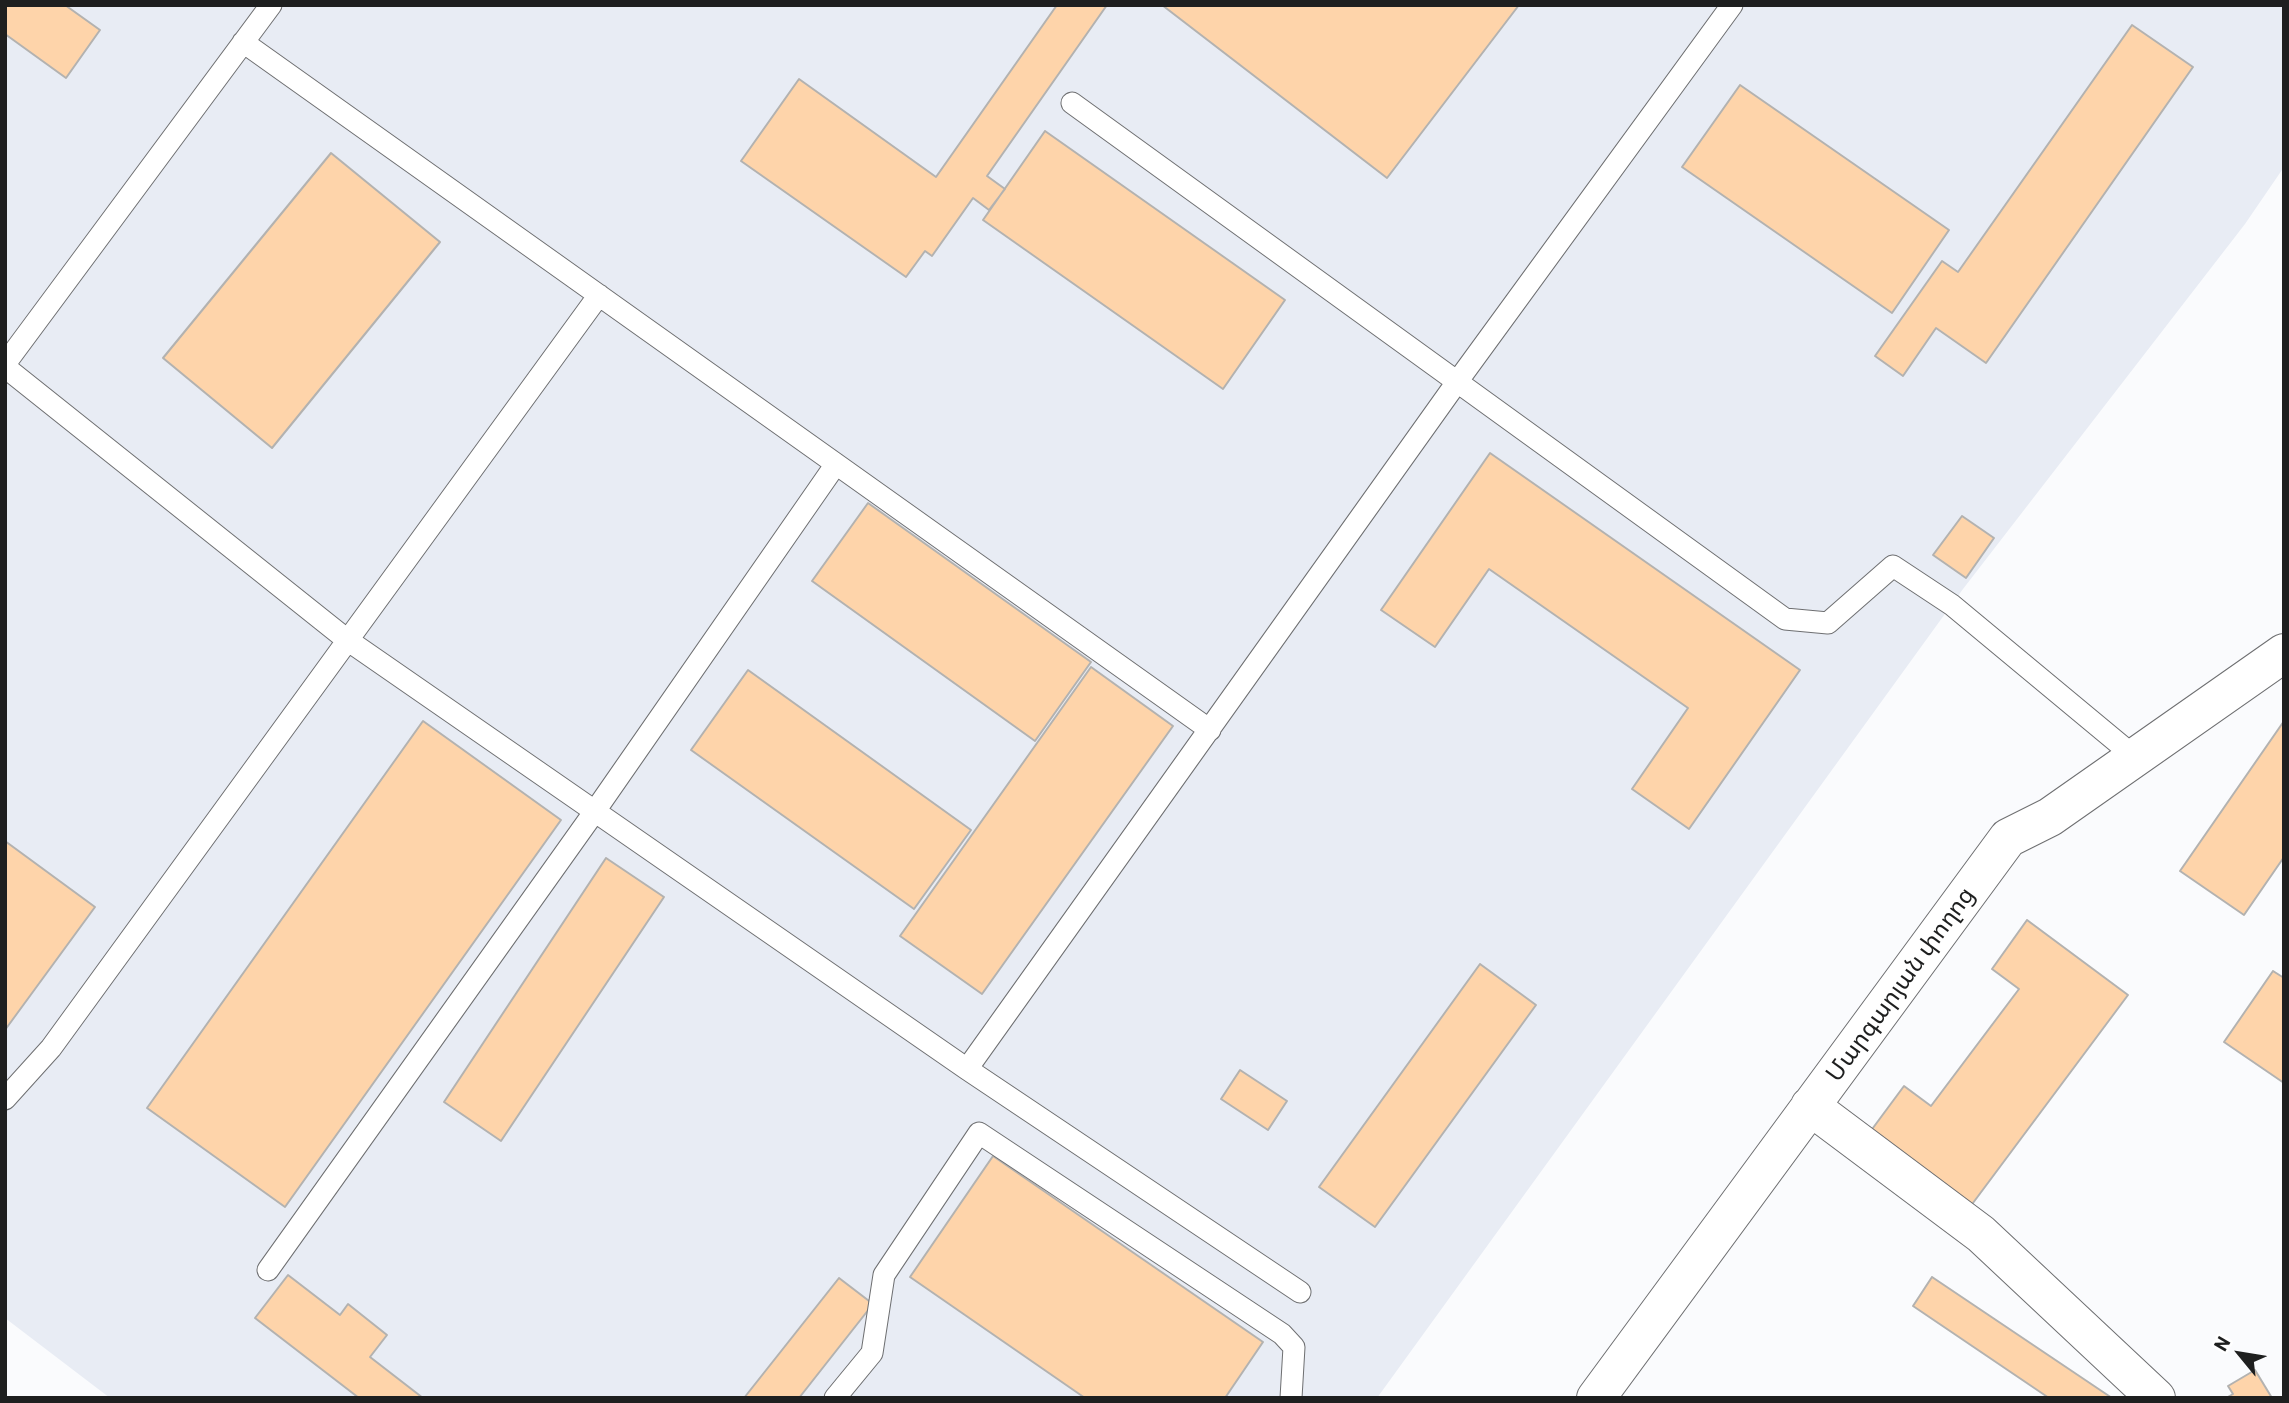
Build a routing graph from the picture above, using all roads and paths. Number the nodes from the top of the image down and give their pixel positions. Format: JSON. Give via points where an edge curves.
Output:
{"nodes":[{"id":1,"x":271,"y":5,"type":"edge"},
{"id":2,"x":1731,"y":5,"type":"edge"},
{"id":3,"x":243,"y":42,"type":"junction"},
{"id":4,"x":1072,"y":103,"type":"dead end"},
{"id":5,"x":598,"y":295,"type":"junction"},
{"id":6,"x":5,"y":366,"type":"edge"},
{"id":7,"x":1457,"y":382,"type":"junction"},
{"id":8,"x":836,"y":464,"type":"junction"},
{"id":9,"x":346,"y":639,"type":"junction"},
{"id":10,"x":2284,"y":653,"type":"edge"},
{"id":11,"x":1210,"y":730,"type":"junction"},
{"id":12,"x":2135,"y":757,"type":"junction"},
{"id":13,"x":595,"y":811,"type":"junction"},
{"id":14,"x":967,"y":1069,"type":"junction"},
{"id":15,"x":5,"y":1099,"type":"edge"},
{"id":16,"x":1810,"y":1106,"type":"junction"},
{"id":17,"x":268,"y":1270,"type":"dead end"},
{"id":18,"x":1300,"y":1292,"type":"dead end"},
{"id":19,"x":835,"y":1398,"type":"edge"},
{"id":20,"x":1291,"y":1398,"type":"edge"},
{"id":21,"x":1596,"y":1398,"type":"edge"},
{"id":22,"x":2156,"y":1398,"type":"edge"}],
"edges":[{"from":1,"to":3,"type":"lane"},
{"from":2,"to":7,"type":"lane"},
{"from":3,"to":5,"type":"lane"},
{"from":3,"to":6,"type":"lane"},
{"from":4,"to":7,"type":"lane"},
{"from":5,"to":8,"type":"lane"},
{"from":5,"to":9,"type":"lane"},
{"from":6,"to":9,"type":"lane"},
{"from":7,"to":11,"type":"lane"},
{"from":7,"to":12,"type":"lane","via":[[1785,619],[1828,623],[1893,566],[1952,605]]},
{"from":8,"to":11,"type":"lane"},
{"from":8,"to":13,"type":"lane"},
{"from":9,"to":13,"type":"lane"},
{"from":9,"to":15,"type":"lane","via":[[51,1048]]},
{"from":10,"to":12,"type":"street","name":"Մարգարյան փողոց"},
{"from":11,"to":14,"type":"lane"},
{"from":12,"to":16,"type":"street","name":"Մարգարյան փողոց","via":[[2050,817],[2007,838]]},
{"from":13,"to":14,"type":"lane"},
{"from":13,"to":17,"type":"lane"},
{"from":14,"to":18,"type":"lane"},
{"from":16,"to":21,"type":"street","name":"Մարգարյան փողոց"},
{"from":16,"to":22,"type":"street","via":[[1981,1234]]},
{"from":19,"to":20,"type":"lane","via":[[872,1353],[884,1275],[979,1133],[1282,1334],[1294,1346]]}]}
